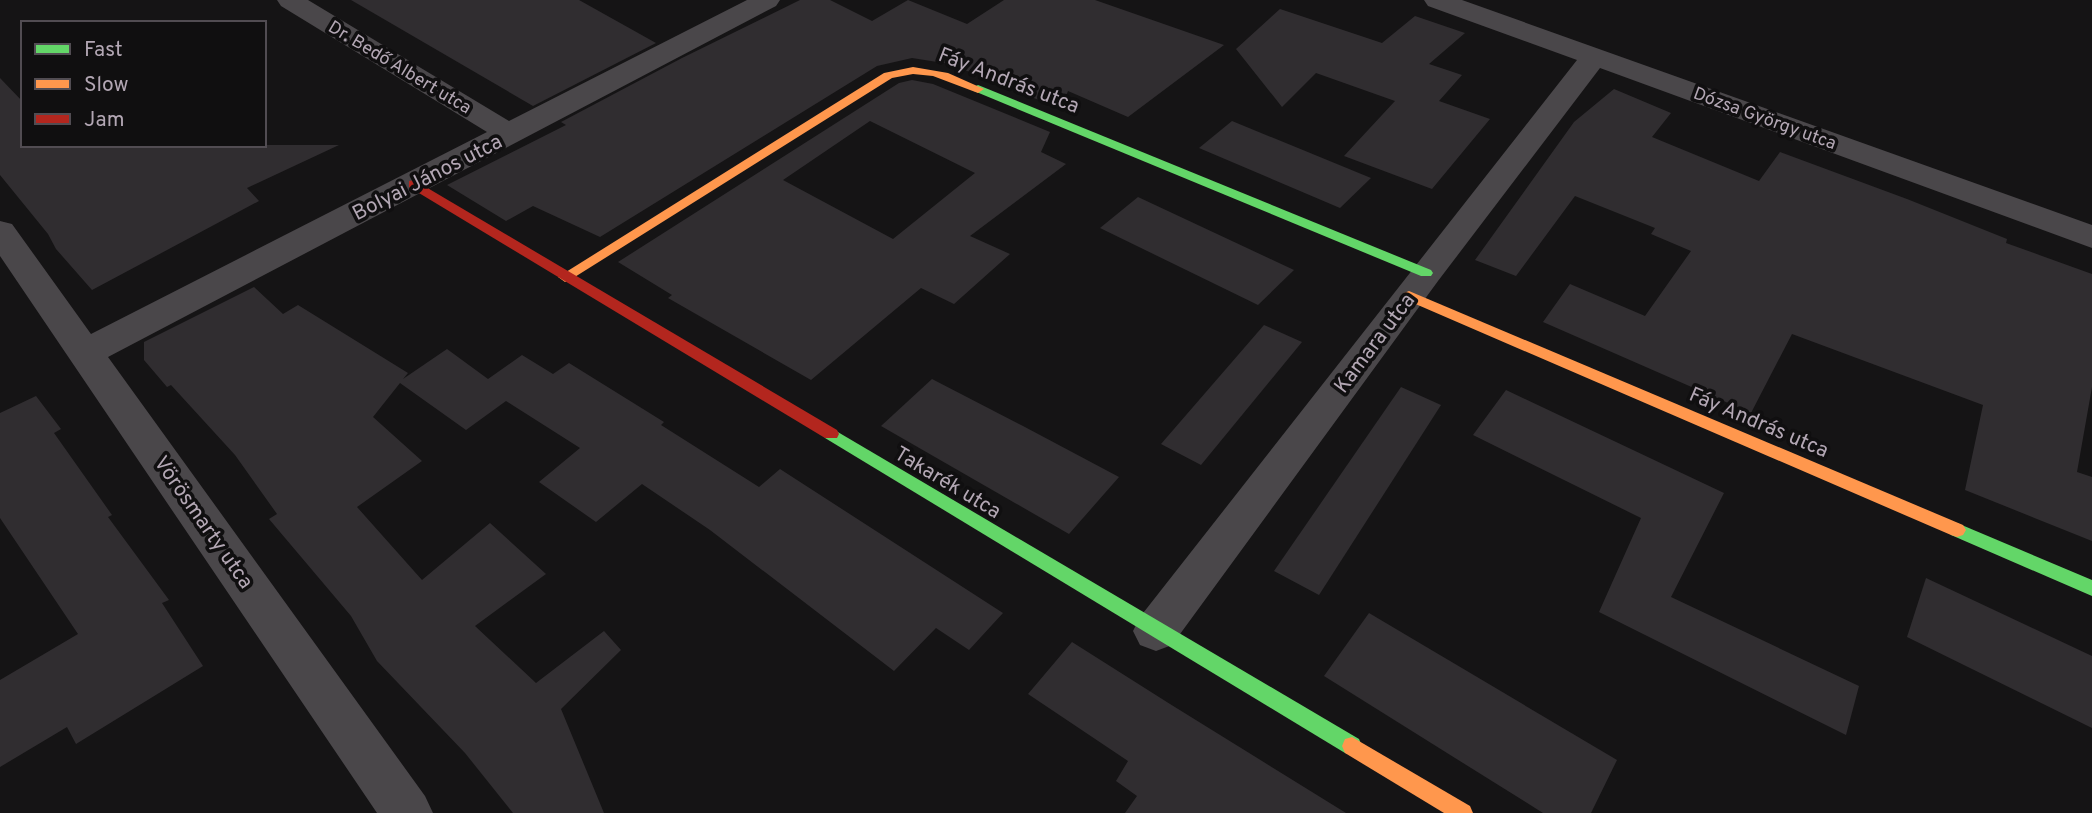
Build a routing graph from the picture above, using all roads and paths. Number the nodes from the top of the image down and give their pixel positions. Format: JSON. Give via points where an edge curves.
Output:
{"nodes":[{"id":1,"x":290,"y":0,"type":"edge"},
{"id":2,"x":767,"y":0,"type":"edge"},
{"id":3,"x":1437,"y":0,"type":"edge"},
{"id":4,"x":1594,"y":57,"type":"junction"},
{"id":5,"x":510,"y":134,"type":"junction"},
{"id":6,"x":414,"y":184,"type":"junction"},
{"id":7,"x":0,"y":231,"type":"edge"},
{"id":8,"x":2092,"y":236,"type":"edge"},
{"id":9,"x":565,"y":277,"type":"junction"},
{"id":10,"x":1417,"y":285,"type":"junction"},
{"id":11,"x":86,"y":352,"type":"junction"},
{"id":12,"x":2092,"y":588,"type":"edge"},
{"id":13,"x":1156,"y":631,"type":"junction"},
{"id":14,"x":407,"y":813,"type":"edge"},
{"id":15,"x":1462,"y":813,"type":"edge"}],
"edges":[{"from":1,"to":5,"type":"street","name":"Dr. Bedő Albert utca"},
{"from":2,"to":5,"type":"street","name":"Bolyai János utca"},
{"from":3,"to":4,"type":"street","name":"Dózsa György utca"},
{"from":4,"to":8,"type":"street","name":"Dózsa György utca"},
{"from":4,"to":10,"type":"street","name":"Kamara utca"},
{"from":5,"to":6,"type":"street","name":"Bolyai János utca"},
{"from":6,"to":9,"type":"street","name":"Takarék utca"},
{"from":6,"to":11,"type":"street","name":"Bolyai János utca"},
{"from":7,"to":11,"type":"street","name":"Vörösmarty utca"},
{"from":9,"to":10,"type":"street","name":"Fáy András utca","via":[[888,75],[918,69],[940,73]]},
{"from":9,"to":13,"type":"street","name":"Takarék utca"},
{"from":10,"to":12,"type":"street","name":"Fáy András utca"},
{"from":10,"to":13,"type":"street","name":"Kamara utca"},
{"from":11,"to":14,"type":"street","name":"Vörösmarty utca"},
{"from":13,"to":15,"type":"street","name":"Takarék utca"}]}
